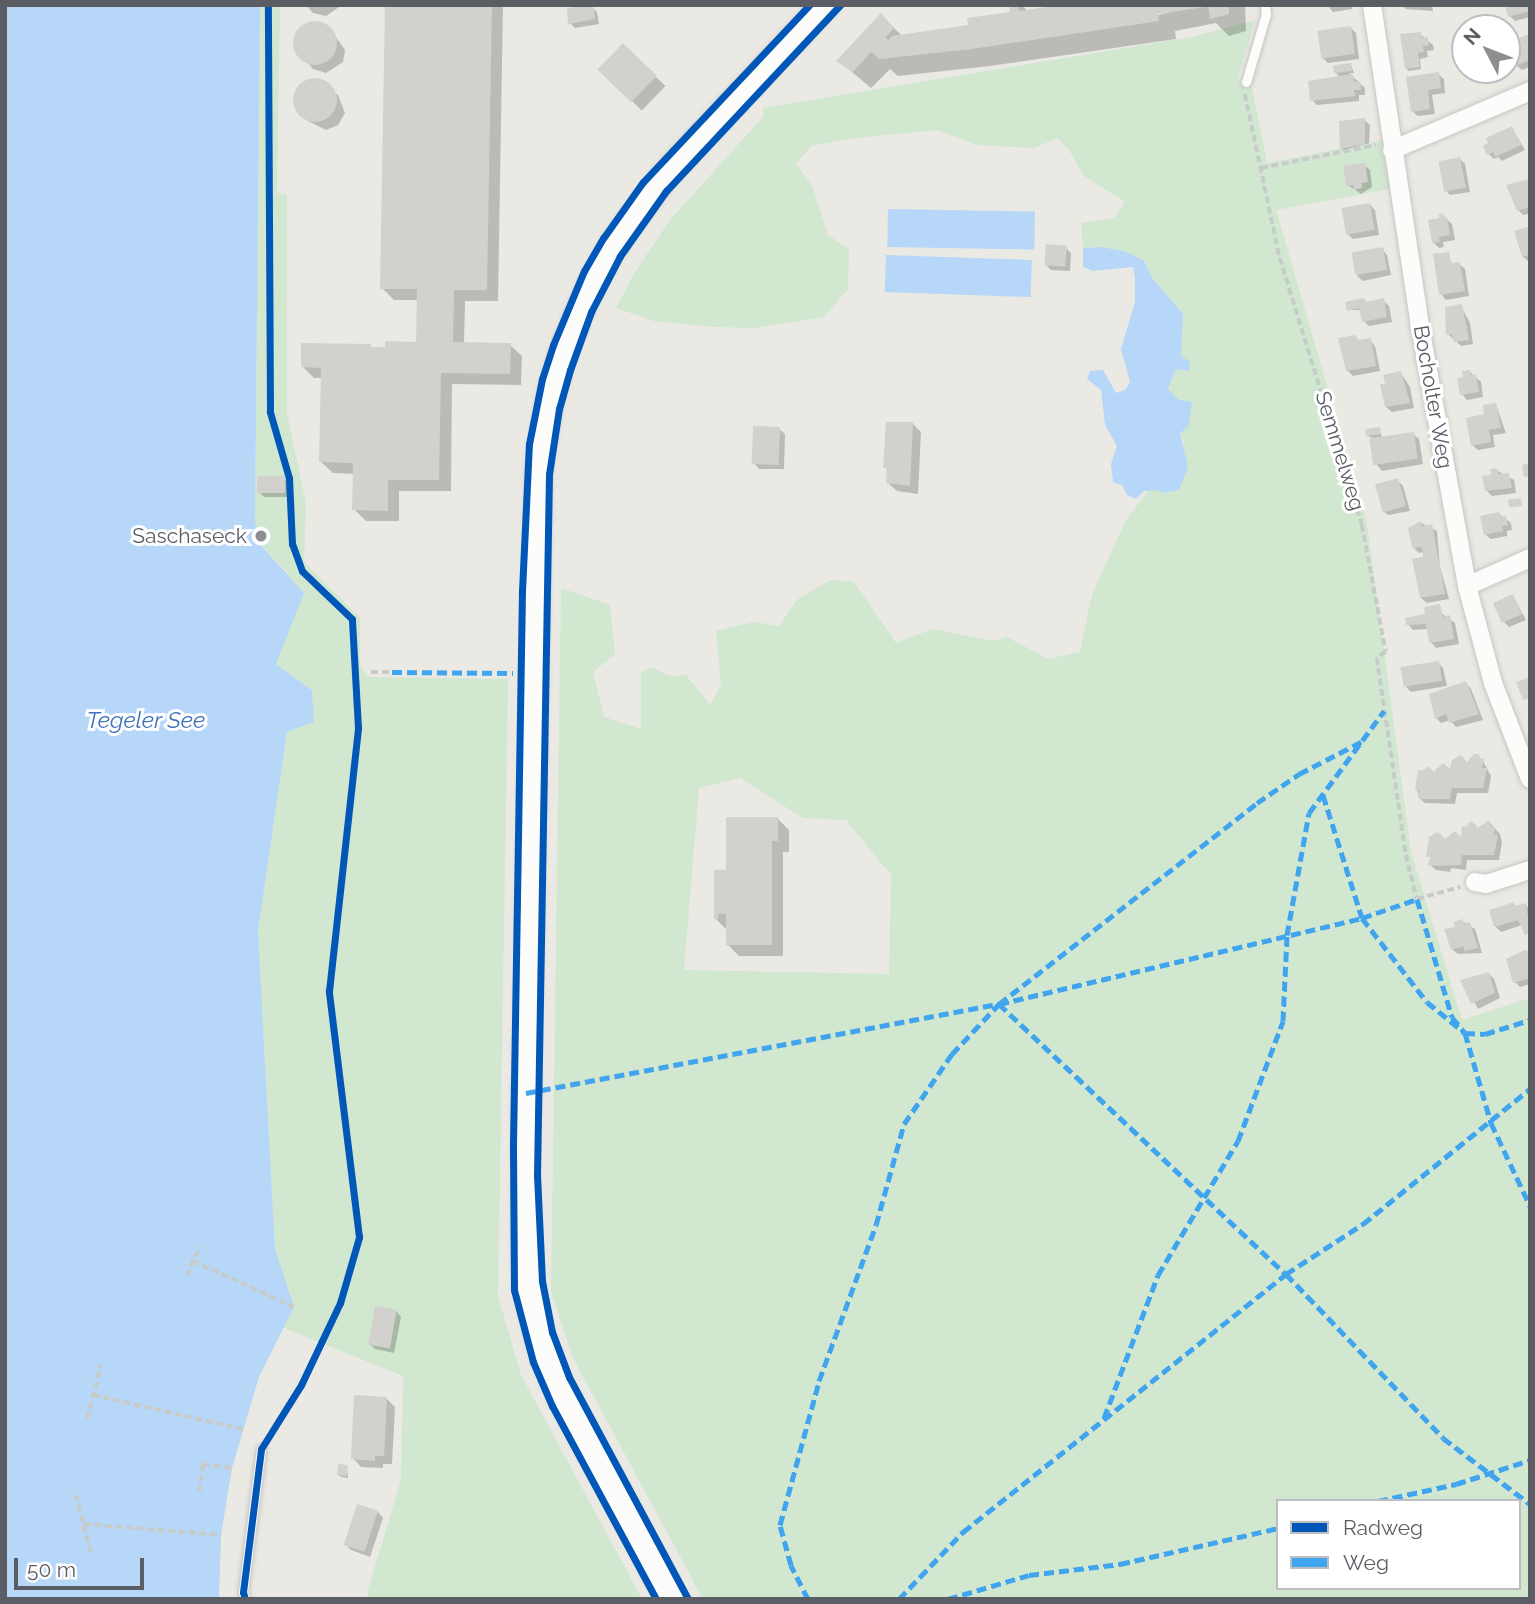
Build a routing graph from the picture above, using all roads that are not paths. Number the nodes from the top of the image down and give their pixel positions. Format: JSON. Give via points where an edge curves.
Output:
{"nodes":[{"id":1,"x":825,"y":5,"type":"edge"},
{"id":2,"x":1265,"y":5,"type":"edge"},
{"id":3,"x":1372,"y":5,"type":"edge"},
{"id":4,"x":1246,"y":82,"type":"road end"},
{"id":5,"x":1530,"y":91,"type":"edge"},
{"id":6,"x":1388,"y":147,"type":"junction"},
{"id":7,"x":1530,"y":558,"type":"edge"},
{"id":8,"x":1467,"y":586,"type":"junction"},
{"id":9,"x":1530,"y":779,"type":"edge"},
{"id":10,"x":1530,"y":870,"type":"edge"},
{"id":11,"x":1475,"y":882,"type":"road end"},
{"id":12,"x":261,"y":1449,"type":"dead end"},
{"id":13,"x":245,"y":1599,"type":"edge"},
{"id":14,"x":673,"y":1599,"type":"edge"}],
"edges":[{"from":1,"to":14,"type":"main road","via":[[674,165],[619,236],[589,289],[564,348],[539,464],[524,1230],[528,1289],[554,1379]]},
{"from":2,"to":4,"type":"lane"},
{"from":3,"to":6,"type":"street","name":"Bocholter Weg"},
{"from":5,"to":6,"type":"street"},
{"from":6,"to":8,"type":"street","name":"Bocholter Weg"},
{"from":7,"to":8,"type":"street"},
{"from":8,"to":9,"type":"street","name":"Bocholter Weg","via":[[1493,682]]},
{"from":10,"to":11,"type":"street","via":[[1486,884]]},
{"from":12,"to":13,"type":"lane"}]}
